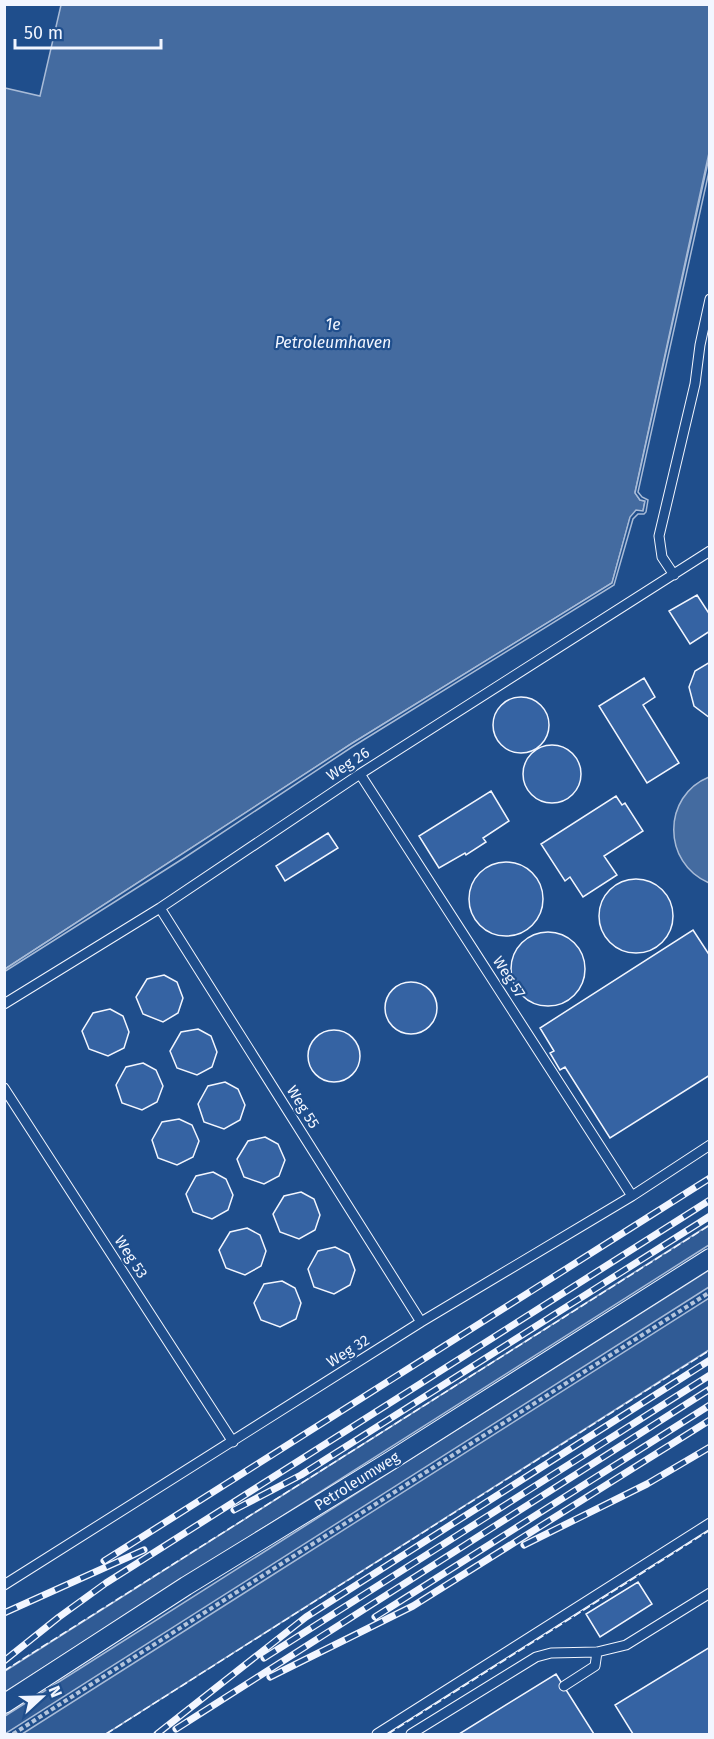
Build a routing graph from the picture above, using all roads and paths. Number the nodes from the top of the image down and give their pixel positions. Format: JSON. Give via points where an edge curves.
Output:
{"nodes":[{"id":1,"x":710,"y":299,"type":"edge"},
{"id":2,"x":710,"y":551,"type":"edge"},
{"id":3,"x":674,"y":575,"type":"junction"},
{"id":4,"x":360,"y":774,"type":"junction"},
{"id":5,"x":160,"y":908,"type":"junction"},
{"id":6,"x":4,"y":1004,"type":"edge"},
{"id":7,"x":4,"y":1088,"type":"edge"},
{"id":8,"x":710,"y":1145,"type":"edge"},
{"id":9,"x":632,"y":1196,"type":"junction"},
{"id":10,"x":710,"y":1258,"type":"edge"},
{"id":11,"x":710,"y":1292,"type":"edge"},
{"id":12,"x":421,"y":1322,"type":"junction"},
{"id":13,"x":233,"y":1442,"type":"junction"},
{"id":14,"x":710,"y":1523,"type":"edge"},
{"id":15,"x":4,"y":1585,"type":"edge"},
{"id":16,"x":710,"y":1593,"type":"edge"},
{"id":17,"x":597,"y":1652,"type":"junction"},
{"id":18,"x":564,"y":1686,"type":"dead end"},
{"id":19,"x":4,"y":1704,"type":"edge"},
{"id":20,"x":13,"y":1734,"type":"edge"},
{"id":21,"x":377,"y":1734,"type":"edge"},
{"id":22,"x":411,"y":1734,"type":"edge"}],
"edges":[{"from":1,"to":3,"type":"lane","via":[[695,384],[659,536],[662,557]]},
{"from":2,"to":3,"type":"lane","name":"Weg 26"},
{"from":3,"to":4,"type":"lane","name":"Weg 26"},
{"from":4,"to":5,"type":"lane","name":"Weg 26"},
{"from":4,"to":9,"type":"lane","name":"Weg 57"},
{"from":5,"to":6,"type":"lane","name":"Weg 26"},
{"from":5,"to":12,"type":"lane","name":"Weg 55"},
{"from":7,"to":13,"type":"lane","name":"Weg 53"},
{"from":8,"to":9,"type":"lane","name":"Weg 32"},
{"from":9,"to":12,"type":"lane","name":"Weg 32"},
{"from":10,"to":19,"type":"street","name":"Petroleumweg"},
{"from":11,"to":20,"type":"path","name":"Petroleumweg"},
{"from":12,"to":13,"type":"lane","name":"Weg 32"},
{"from":13,"to":15,"type":"lane","name":"Weg 32"},
{"from":14,"to":21,"type":"lane"},
{"from":16,"to":17,"type":"lane","via":[[626,1645]]},
{"from":17,"to":18,"type":"lane","via":[[595,1666]]},
{"from":17,"to":22,"type":"lane","via":[[551,1653],[536,1658]]}]}
